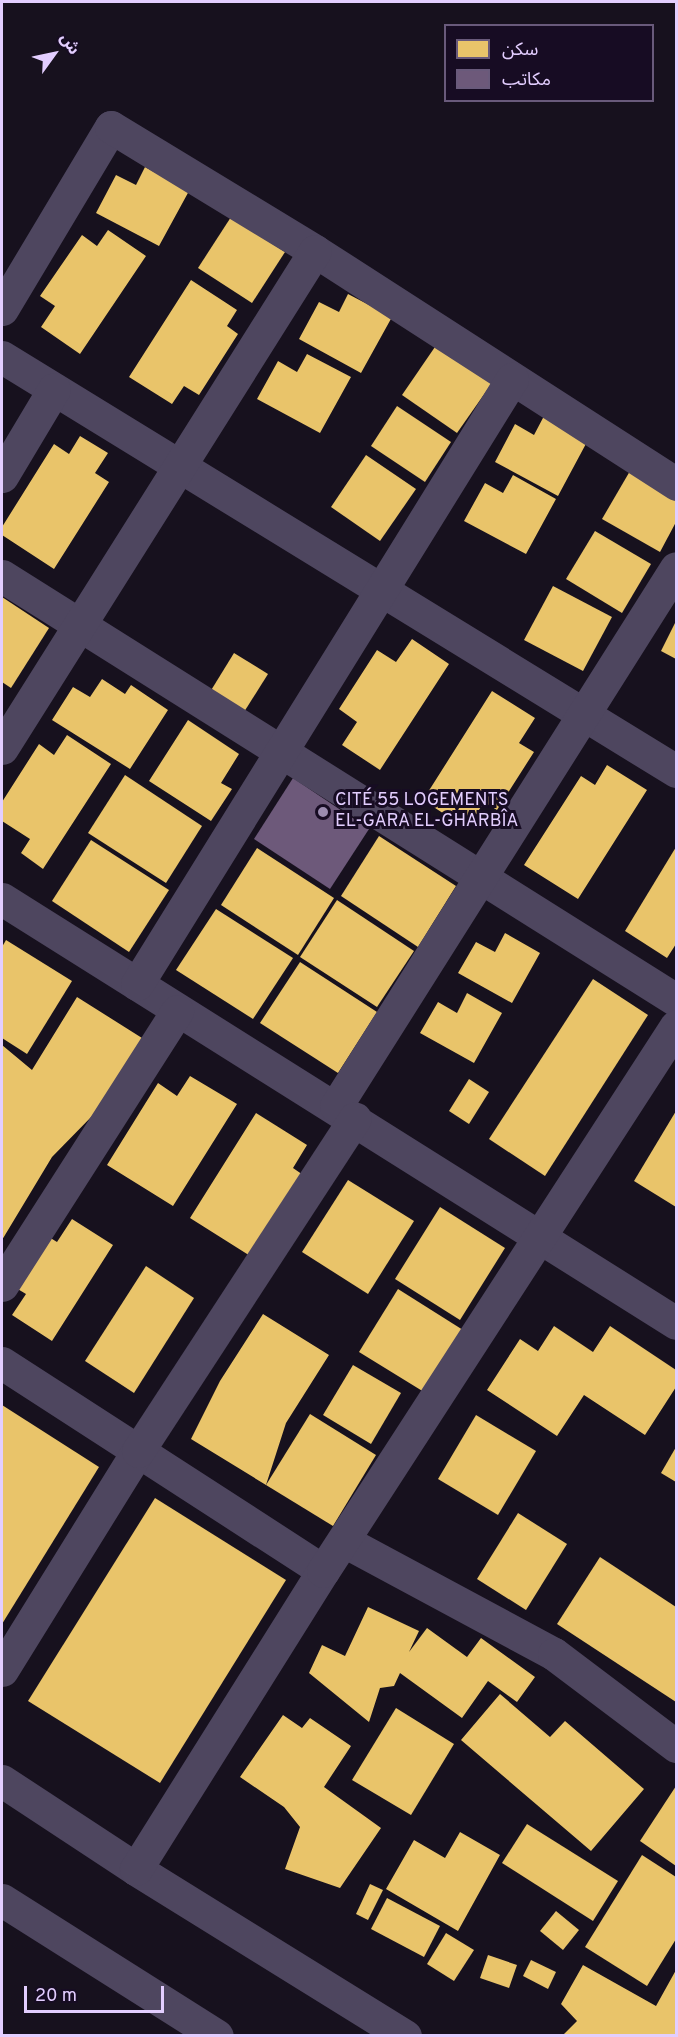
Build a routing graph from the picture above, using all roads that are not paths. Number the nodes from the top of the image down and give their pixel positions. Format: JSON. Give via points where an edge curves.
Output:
{"nodes":[{"id":1,"x":315,"y":251,"type":"junction"},
{"id":2,"x":2,"y":309,"type":"edge"},
{"id":3,"x":2,"y":357,"type":"edge"},
{"id":4,"x":512,"y":379,"type":"junction"},
{"id":5,"x":54,"y":389,"type":"junction"},
{"id":6,"x":180,"y":464,"type":"junction"},
{"id":7,"x":2,"y":476,"type":"edge"},
{"id":8,"x":676,"y":484,"type":"edge"},
{"id":9,"x":676,"y":568,"type":"edge"},
{"id":10,"x":2,"y":576,"type":"edge"},
{"id":11,"x":380,"y":588,"type":"junction"},
{"id":12,"x":80,"y":623,"type":"junction"},
{"id":13,"x":583,"y":715,"type":"junction"},
{"id":14,"x":2,"y":747,"type":"edge"},
{"id":15,"x":280,"y":751,"type":"junction"},
{"id":16,"x":676,"y":771,"type":"edge"},
{"id":17,"x":482,"y":875,"type":"junction"},
{"id":18,"x":2,"y":899,"type":"edge"},
{"id":19,"x":137,"y":984,"type":"junction"},
{"id":20,"x":676,"y":1000,"type":"edge"},
{"id":21,"x":177,"y":1011,"type":"junction"},
{"id":22,"x":676,"y":1026,"type":"edge"},
{"id":23,"x":346,"y":1112,"type":"junction"},
{"id":24,"x":542,"y":1237,"type":"junction"},
{"id":25,"x":2,"y":1286,"type":"edge"},
{"id":26,"x":676,"y":1323,"type":"edge"},
{"id":27,"x":2,"y":1363,"type":"edge"},
{"id":28,"x":138,"y":1451,"type":"junction"},
{"id":29,"x":344,"y":1540,"type":"junction"},
{"id":30,"x":323,"y":1571,"type":"junction"},
{"id":31,"x":2,"y":1671,"type":"edge"},
{"id":32,"x":676,"y":1746,"type":"edge"},
{"id":33,"x":2,"y":1781,"type":"edge"},
{"id":34,"x":136,"y":1869,"type":"junction"},
{"id":35,"x":2,"y":1900,"type":"edge"},
{"id":36,"x":217,"y":2036,"type":"edge"},
{"id":37,"x":405,"y":2036,"type":"edge"}],
"edges":[{"from":1,"to":2,"type":"street","via":[[111,127]]},
{"from":1,"to":4,"type":"street"},
{"from":1,"to":6,"type":"street"},
{"from":3,"to":5,"type":"street"},
{"from":4,"to":8,"type":"street"},
{"from":4,"to":11,"type":"street"},
{"from":5,"to":6,"type":"street"},
{"from":5,"to":7,"type":"street"},
{"from":6,"to":11,"type":"street"},
{"from":6,"to":12,"type":"street"},
{"from":9,"to":13,"type":"street"},
{"from":10,"to":12,"type":"street"},
{"from":11,"to":13,"type":"street"},
{"from":11,"to":15,"type":"street"},
{"from":12,"to":14,"type":"street"},
{"from":12,"to":15,"type":"street"},
{"from":13,"to":16,"type":"street"},
{"from":13,"to":17,"type":"street"},
{"from":15,"to":17,"type":"street"},
{"from":15,"to":19,"type":"street"},
{"from":17,"to":20,"type":"street"},
{"from":17,"to":23,"type":"street"},
{"from":18,"to":19,"type":"street"},
{"from":19,"to":21,"type":"street"},
{"from":21,"to":23,"type":"street"},
{"from":21,"to":25,"type":"street"},
{"from":22,"to":24,"type":"street"},
{"from":23,"to":24,"type":"street"},
{"from":23,"to":28,"type":"street"},
{"from":24,"to":26,"type":"street"},
{"from":24,"to":29,"type":"street"},
{"from":27,"to":28,"type":"street"},
{"from":28,"to":30,"type":"street"},
{"from":28,"to":31,"type":"street"},
{"from":29,"to":30,"type":"street"},
{"from":29,"to":32,"type":"street","via":[[554,1654]]},
{"from":30,"to":34,"type":"street"},
{"from":33,"to":34,"type":"street"},
{"from":34,"to":37,"type":"street"},
{"from":35,"to":36,"type":"street"}]}
